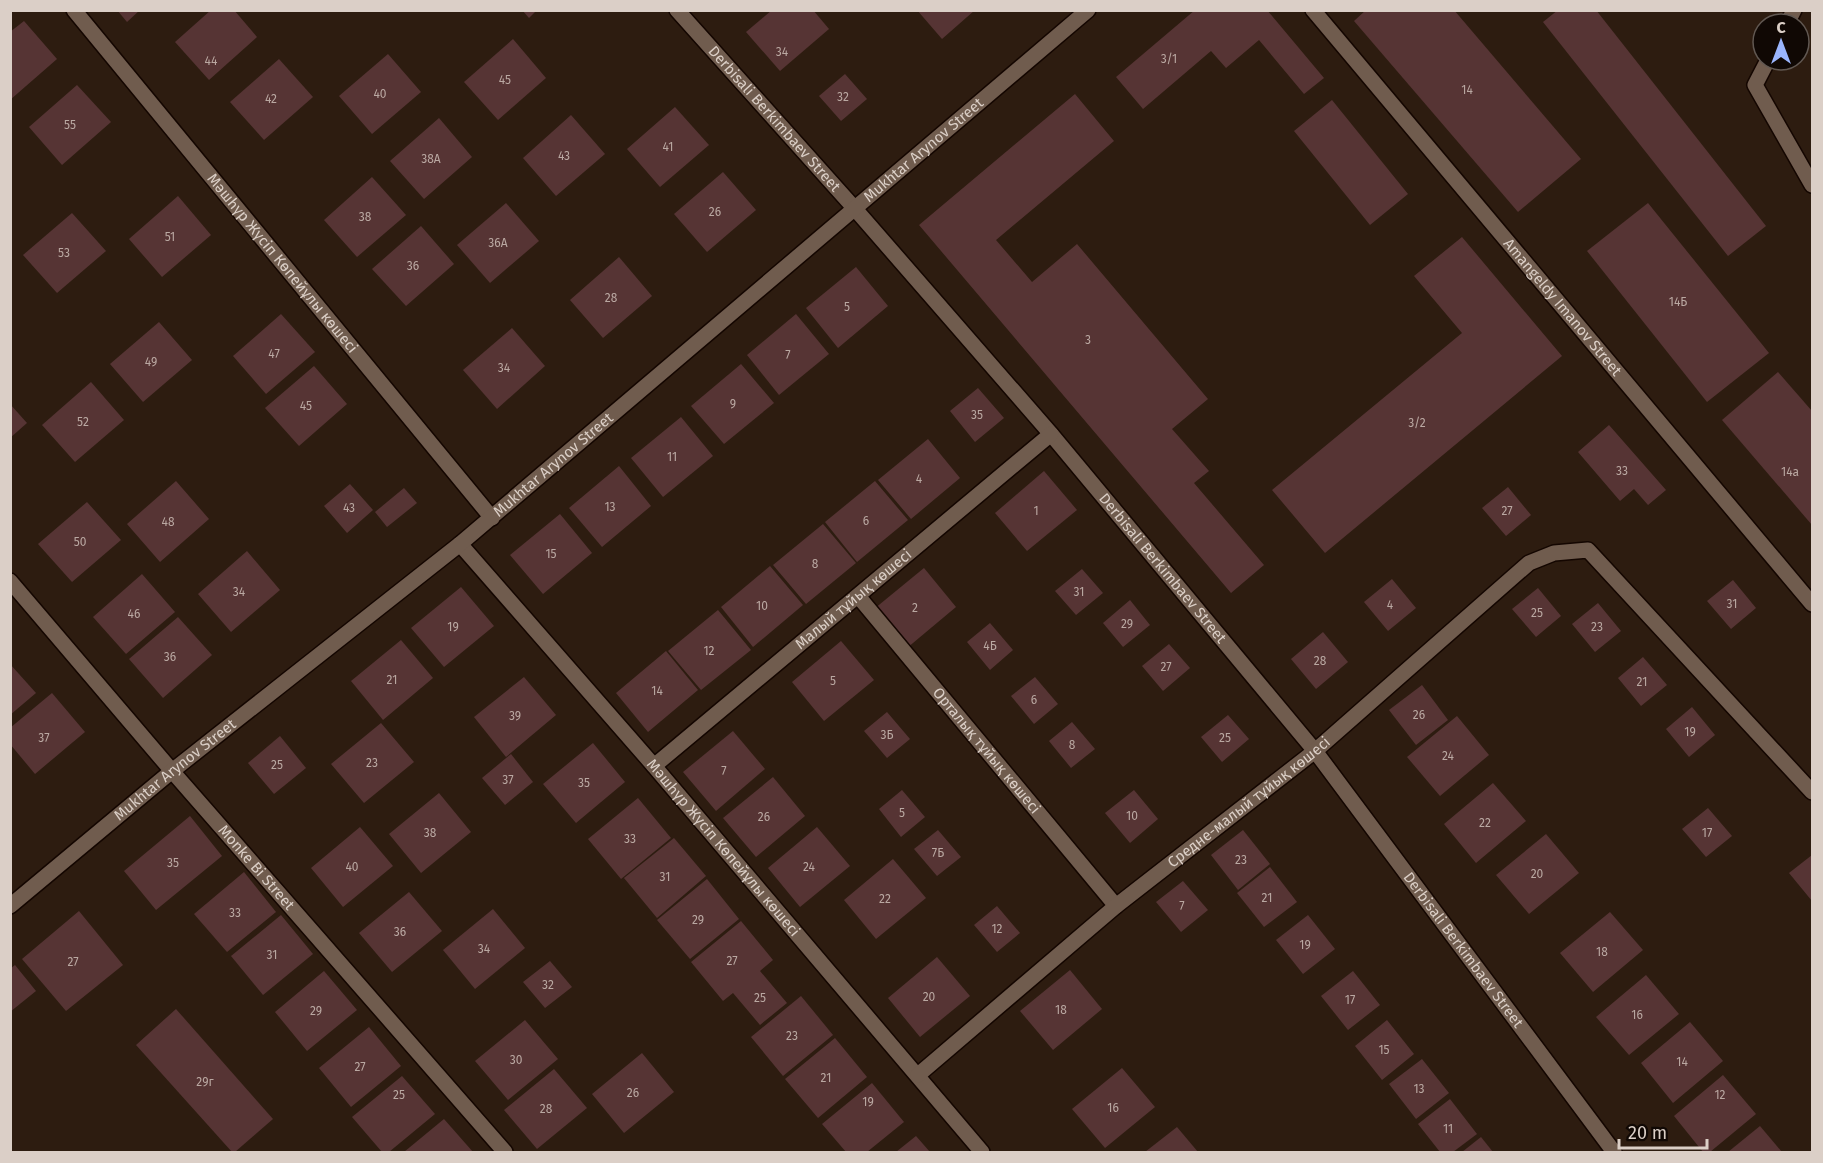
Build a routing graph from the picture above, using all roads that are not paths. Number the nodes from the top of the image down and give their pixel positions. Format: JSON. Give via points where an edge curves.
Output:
{"nodes":[{"id":1,"x":75,"y":10,"type":"edge"},
{"id":2,"x":677,"y":10,"type":"edge"},
{"id":3,"x":1088,"y":10,"type":"edge"},
{"id":4,"x":1313,"y":10,"type":"edge"},
{"id":5,"x":1762,"y":72,"type":"edge"},
{"id":6,"x":1812,"y":185,"type":"edge"},
{"id":7,"x":856,"y":210,"type":"junction"},
{"id":8,"x":1051,"y":434,"type":"junction"},
{"id":9,"x":492,"y":518,"type":"junction"},
{"id":10,"x":460,"y":544,"type":"junction"},
{"id":11,"x":10,"y":581,"type":"edge"},
{"id":12,"x":858,"y":596,"type":"junction"},
{"id":13,"x":1812,"y":604,"type":"edge"},
{"id":14,"x":1315,"y":751,"type":"junction"},
{"id":15,"x":654,"y":766,"type":"junction"},
{"id":16,"x":172,"y":771,"type":"junction"},
{"id":17,"x":1812,"y":792,"type":"edge"},
{"id":18,"x":10,"y":906,"type":"edge"},
{"id":19,"x":1116,"y":906,"type":"junction"},
{"id":20,"x":918,"y":1075,"type":"junction"},
{"id":21,"x":505,"y":1152,"type":"edge"},
{"id":22,"x":982,"y":1152,"type":"edge"},
{"id":23,"x":1614,"y":1152,"type":"edge"}],
"edges":[{"from":1,"to":9,"type":"street","name":"Мәшһүр Жүсіп Көпейұлы көшесі"},
{"from":2,"to":7,"type":"street","name":"Derbisali Berkimbaev Street"},
{"from":3,"to":7,"type":"street","name":"Mukhtar Arynov Street"},
{"from":4,"to":13,"type":"street","name":"Amangeldy Imanov Street"},
{"from":5,"to":6,"type":"street","via":[[1755,84]]},
{"from":7,"to":8,"type":"street","name":"Derbisali Berkimbaev Street"},
{"from":7,"to":9,"type":"street","name":"Mukhtar Arynov Street"},
{"from":8,"to":12,"type":"street","name":"Малый тұйық көшесі"},
{"from":8,"to":14,"type":"street","name":"Derbisali Berkimbaev Street"},
{"from":9,"to":10,"type":"street","name":"Mukhtar Arynov Street"},
{"from":10,"to":15,"type":"street","name":"Мәшһүр Жүсіп Көпейұлы көшесі"},
{"from":10,"to":16,"type":"street","name":"Mukhtar Arynov Street"},
{"from":11,"to":16,"type":"street","name":"Monke Bi Street"},
{"from":12,"to":15,"type":"street","name":"Малый тұйық көшесі"},
{"from":12,"to":19,"type":"street","name":"Орталық тұйық көшесі"},
{"from":14,"to":17,"type":"street","name":"Средне-малый тұйық көшесі","via":[[1529,563],[1554,553],[1588,550]]},
{"from":14,"to":19,"type":"street","name":"Средне-малый тұйық көшесі"},
{"from":14,"to":23,"type":"street","name":"Derbisali Berkimbaev Street"},
{"from":15,"to":20,"type":"street","name":"Мәшһүр Жүсіп Көпейұлы көшесі"},
{"from":16,"to":18,"type":"street","name":"Mukhtar Arynov Street"},
{"from":16,"to":21,"type":"street","name":"Monke Bi Street"},
{"from":19,"to":20,"type":"street","name":"Средне-малый тұйық көшесі"},
{"from":20,"to":22,"type":"street","name":"Мәшһүр Жүсіп Көпейұлы көшесі"}]}
